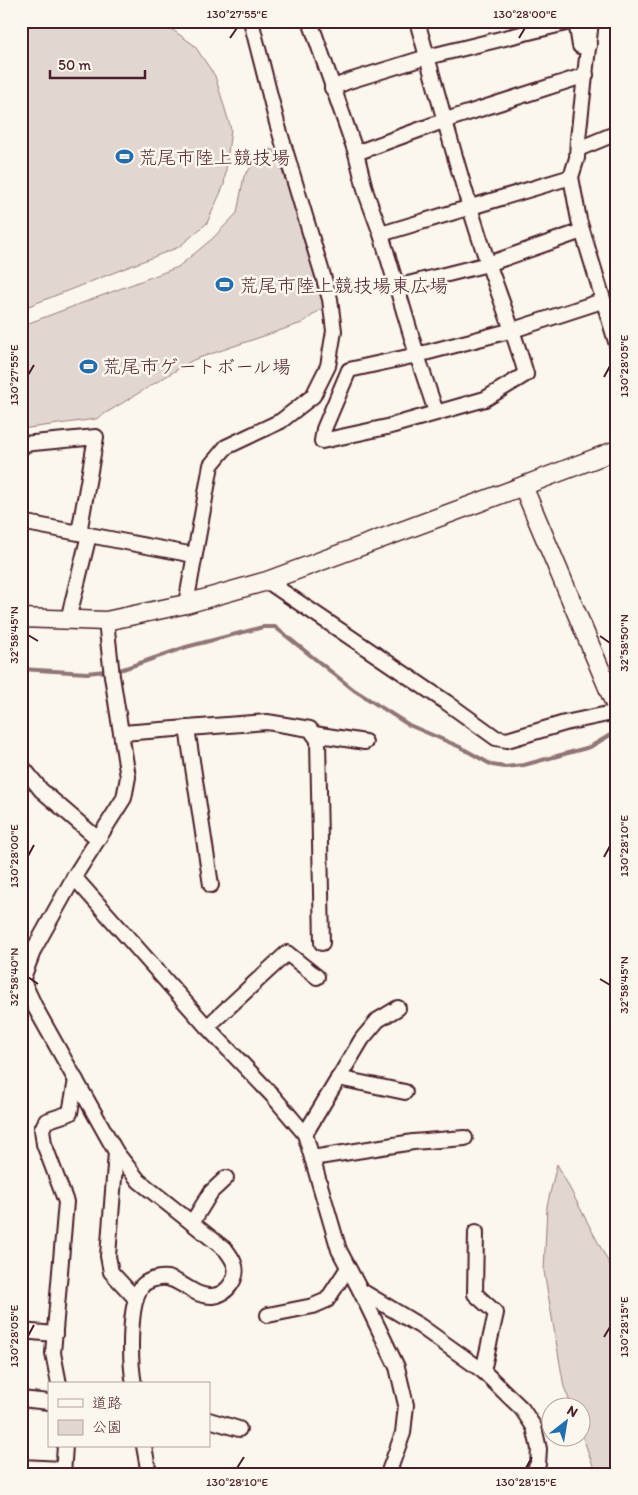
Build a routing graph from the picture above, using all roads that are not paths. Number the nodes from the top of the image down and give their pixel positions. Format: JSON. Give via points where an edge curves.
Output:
{"nodes":[{"id":1,"x":251,"y":21,"type":"edge"},
{"id":2,"x":310,"y":21,"type":"edge"},
{"id":3,"x":417,"y":21,"type":"edge"},
{"id":4,"x":575,"y":21,"type":"edge"},
{"id":5,"x":591,"y":21,"type":"edge"},
{"id":6,"x":589,"y":45,"type":"junction"},
{"id":7,"x":427,"y":57,"type":"junction"},
{"id":8,"x":586,"y":75,"type":"junction"},
{"id":9,"x":332,"y":88,"type":"junction"},
{"id":10,"x":446,"y":120,"type":"junction"},
{"id":11,"x":617,"y":133,"type":"edge"},
{"id":12,"x":578,"y":149,"type":"junction"},
{"id":13,"x":356,"y":153,"type":"junction"},
{"id":14,"x":571,"y":177,"type":"junction"},
{"id":15,"x":470,"y":208,"type":"junction"},
{"id":16,"x":582,"y":231,"type":"junction"},
{"id":17,"x":381,"y":234,"type":"junction"},
{"id":18,"x":488,"y":264,"type":"junction"},
{"id":19,"x":396,"y":287,"type":"junction"},
{"id":20,"x":602,"y":300,"type":"junction"},
{"id":21,"x":513,"y":330,"type":"junction"},
{"id":22,"x":617,"y":345,"type":"edge"},
{"id":23,"x":417,"y":355,"type":"junction"},
{"id":24,"x":436,"y":412,"type":"junction"},
{"id":25,"x":21,"y":449,"type":"edge"},
{"id":26,"x":617,"y":450,"type":"edge"},
{"id":27,"x":523,"y":486,"type":"junction"},
{"id":28,"x":21,"y":522,"type":"edge"},
{"id":29,"x":84,"y":534,"type":"junction"},
{"id":30,"x":194,"y":555,"type":"junction"},
{"id":31,"x":267,"y":581,"type":"junction"},
{"id":32,"x":186,"y":604,"type":"junction"},
{"id":33,"x":21,"y":618,"type":"edge"},
{"id":34,"x":68,"y":620,"type":"junction"},
{"id":35,"x":106,"y":621,"type":"junction"},
{"id":36,"x":617,"y":711,"type":"edge"},
{"id":37,"x":187,"y":728,"type":"junction"},
{"id":38,"x":122,"y":733,"type":"junction"},
{"id":39,"x":314,"y":734,"type":"junction"},
{"id":40,"x":365,"y":742,"type":"dead end"},
{"id":41,"x":21,"y":765,"type":"edge"},
{"id":42,"x":98,"y":839,"type":"junction"},
{"id":43,"x":74,"y":877,"type":"junction"},
{"id":44,"x":211,"y":885,"type":"dead end"},
{"id":45,"x":322,"y":943,"type":"dead end"},
{"id":46,"x":318,"y":977,"type":"dead end"},
{"id":47,"x":22,"y":981,"type":"edge"},
{"id":48,"x":398,"y":1008,"type":"dead end"},
{"id":49,"x":208,"y":1027,"type":"junction"},
{"id":50,"x":338,"y":1078,"type":"junction"},
{"id":51,"x":76,"y":1080,"type":"junction"},
{"id":52,"x":405,"y":1092,"type":"dead end"},
{"id":53,"x":305,"y":1134,"type":"junction"},
{"id":54,"x":464,"y":1138,"type":"dead end"},
{"id":55,"x":116,"y":1152,"type":"junction"},
{"id":56,"x":312,"y":1158,"type":"junction"},
{"id":57,"x":226,"y":1178,"type":"dead end"},
{"id":58,"x":192,"y":1223,"type":"junction"},
{"id":59,"x":476,"y":1232,"type":"dead end"},
{"id":60,"x":348,"y":1268,"type":"junction"},
{"id":61,"x":360,"y":1290,"type":"junction"},
{"id":62,"x":136,"y":1300,"type":"junction"},
{"id":63,"x":268,"y":1315,"type":"dead end"},
{"id":64,"x":21,"y":1330,"type":"edge"},
{"id":65,"x":55,"y":1334,"type":"junction"},
{"id":66,"x":482,"y":1371,"type":"junction"},
{"id":67,"x":59,"y":1382,"type":"edge"},
{"id":68,"x":134,"y":1382,"type":"edge"},
{"id":69,"x":21,"y":1399,"type":"edge"},
{"id":70,"x":48,"y":1402,"type":"edge"},
{"id":71,"x":210,"y":1420,"type":"edge"},
{"id":72,"x":239,"y":1429,"type":"dead end"},
{"id":73,"x":65,"y":1448,"type":"edge"},
{"id":74,"x":144,"y":1448,"type":"edge"},
{"id":75,"x":21,"y":1467,"type":"edge"},
{"id":76,"x":63,"y":1471,"type":"edge"},
{"id":77,"x":149,"y":1474,"type":"edge"},
{"id":78,"x":388,"y":1474,"type":"edge"},
{"id":79,"x":532,"y":1474,"type":"edge"}],
"edges":[{"from":1,"to":30,"type":"street","via":[[277,123],[330,299],[334,331],[328,366],[313,396],[282,421],[226,447],[211,465]]},
{"from":2,"to":9,"type":"street"},
{"from":3,"to":7,"type":"street"},
{"from":4,"to":6,"type":"street","via":[[580,46]]},
{"from":4,"to":7,"type":"street"},
{"from":5,"to":6,"type":"street"},
{"from":6,"to":8,"type":"street"},
{"from":7,"to":9,"type":"street"},
{"from":7,"to":10,"type":"street"},
{"from":8,"to":10,"type":"street"},
{"from":8,"to":12,"type":"street"},
{"from":9,"to":13,"type":"street"},
{"from":10,"to":13,"type":"street"},
{"from":10,"to":15,"type":"street"},
{"from":11,"to":12,"type":"street"},
{"from":12,"to":14,"type":"street"},
{"from":13,"to":17,"type":"street"},
{"from":14,"to":15,"type":"street"},
{"from":14,"to":16,"type":"street"},
{"from":15,"to":17,"type":"street"},
{"from":15,"to":18,"type":"street"},
{"from":16,"to":18,"type":"street"},
{"from":16,"to":20,"type":"street"},
{"from":17,"to":19,"type":"street"},
{"from":18,"to":19,"type":"street"},
{"from":18,"to":21,"type":"street"},
{"from":19,"to":23,"type":"street"},
{"from":20,"to":21,"type":"street"},
{"from":20,"to":22,"type":"street"},
{"from":21,"to":23,"type":"street"},
{"from":21,"to":24,"type":"street","via":[[526,374],[486,399]]},
{"from":23,"to":24,"type":"street"},
{"from":23,"to":24,"type":"street","via":[[349,370],[322,441]]},
{"from":25,"to":29,"type":"street","via":[[22,444],[96,437]]},
{"from":26,"to":27,"type":"street"},
{"from":27,"to":31,"type":"street"},
{"from":27,"to":36,"type":"street"},
{"from":28,"to":29,"type":"street"},
{"from":29,"to":30,"type":"street"},
{"from":29,"to":34,"type":"street"},
{"from":30,"to":32,"type":"street"},
{"from":31,"to":32,"type":"street"},
{"from":31,"to":36,"type":"street","via":[[496,738],[507,740]]},
{"from":32,"to":35,"type":"street"},
{"from":33,"to":34,"type":"street"},
{"from":34,"to":35,"type":"street"},
{"from":35,"to":38,"type":"street"},
{"from":37,"to":38,"type":"street"},
{"from":37,"to":39,"type":"street","via":[[267,722],[310,729]]},
{"from":37,"to":44,"type":"street"},
{"from":38,"to":42,"type":"street","via":[[128,778],[124,798]]},
{"from":39,"to":40,"type":"street"},
{"from":39,"to":45,"type":"street","via":[[318,740]]},
{"from":41,"to":42,"type":"street","via":[[41,790]]},
{"from":42,"to":43,"type":"street"},
{"from":43,"to":47,"type":"street","via":[[34,950]]},
{"from":43,"to":49,"type":"street"},
{"from":46,"to":49,"type":"street","via":[[287,953]]},
{"from":47,"to":51,"type":"street"},
{"from":48,"to":50,"type":"street","via":[[378,1020]]},
{"from":49,"to":53,"type":"street"},
{"from":50,"to":52,"type":"street"},
{"from":50,"to":53,"type":"street"},
{"from":51,"to":55,"type":"street"},
{"from":51,"to":65,"type":"street","via":[[70,1113],[46,1121],[42,1129],[44,1144],[66,1202]]},
{"from":53,"to":56,"type":"street"},
{"from":54,"to":56,"type":"street","via":[[413,1142]]},
{"from":55,"to":58,"type":"street","via":[[139,1181]]},
{"from":55,"to":62,"type":"street","via":[[108,1256],[111,1272]]},
{"from":56,"to":60,"type":"street","via":[[339,1250]]},
{"from":57,"to":58,"type":"street","via":[[212,1192]]},
{"from":58,"to":62,"type":"street","via":[[226,1250],[235,1264],[234,1280],[224,1293],[212,1296],[196,1293],[167,1278],[153,1279],[142,1286]]},
{"from":59,"to":66,"type":"street","via":[[475,1294],[496,1313]]},
{"from":60,"to":61,"type":"street"},
{"from":60,"to":63,"type":"street","via":[[327,1300]]},
{"from":61,"to":66,"type":"street","via":[[420,1326]]},
{"from":61,"to":78,"type":"street","via":[[397,1367],[406,1405],[403,1433]]},
{"from":62,"to":68,"type":"street","via":[[130,1334]]},
{"from":64,"to":65,"type":"street"},
{"from":65,"to":67,"type":"street"},
{"from":66,"to":79,"type":"street","via":[[522,1409],[534,1427],[539,1449],[538,1464]]},
{"from":69,"to":70,"type":"street"},
{"from":71,"to":72,"type":"street"},
{"from":73,"to":76,"type":"street"},
{"from":74,"to":77,"type":"street"},
{"from":75,"to":76,"type":"street"}]}
